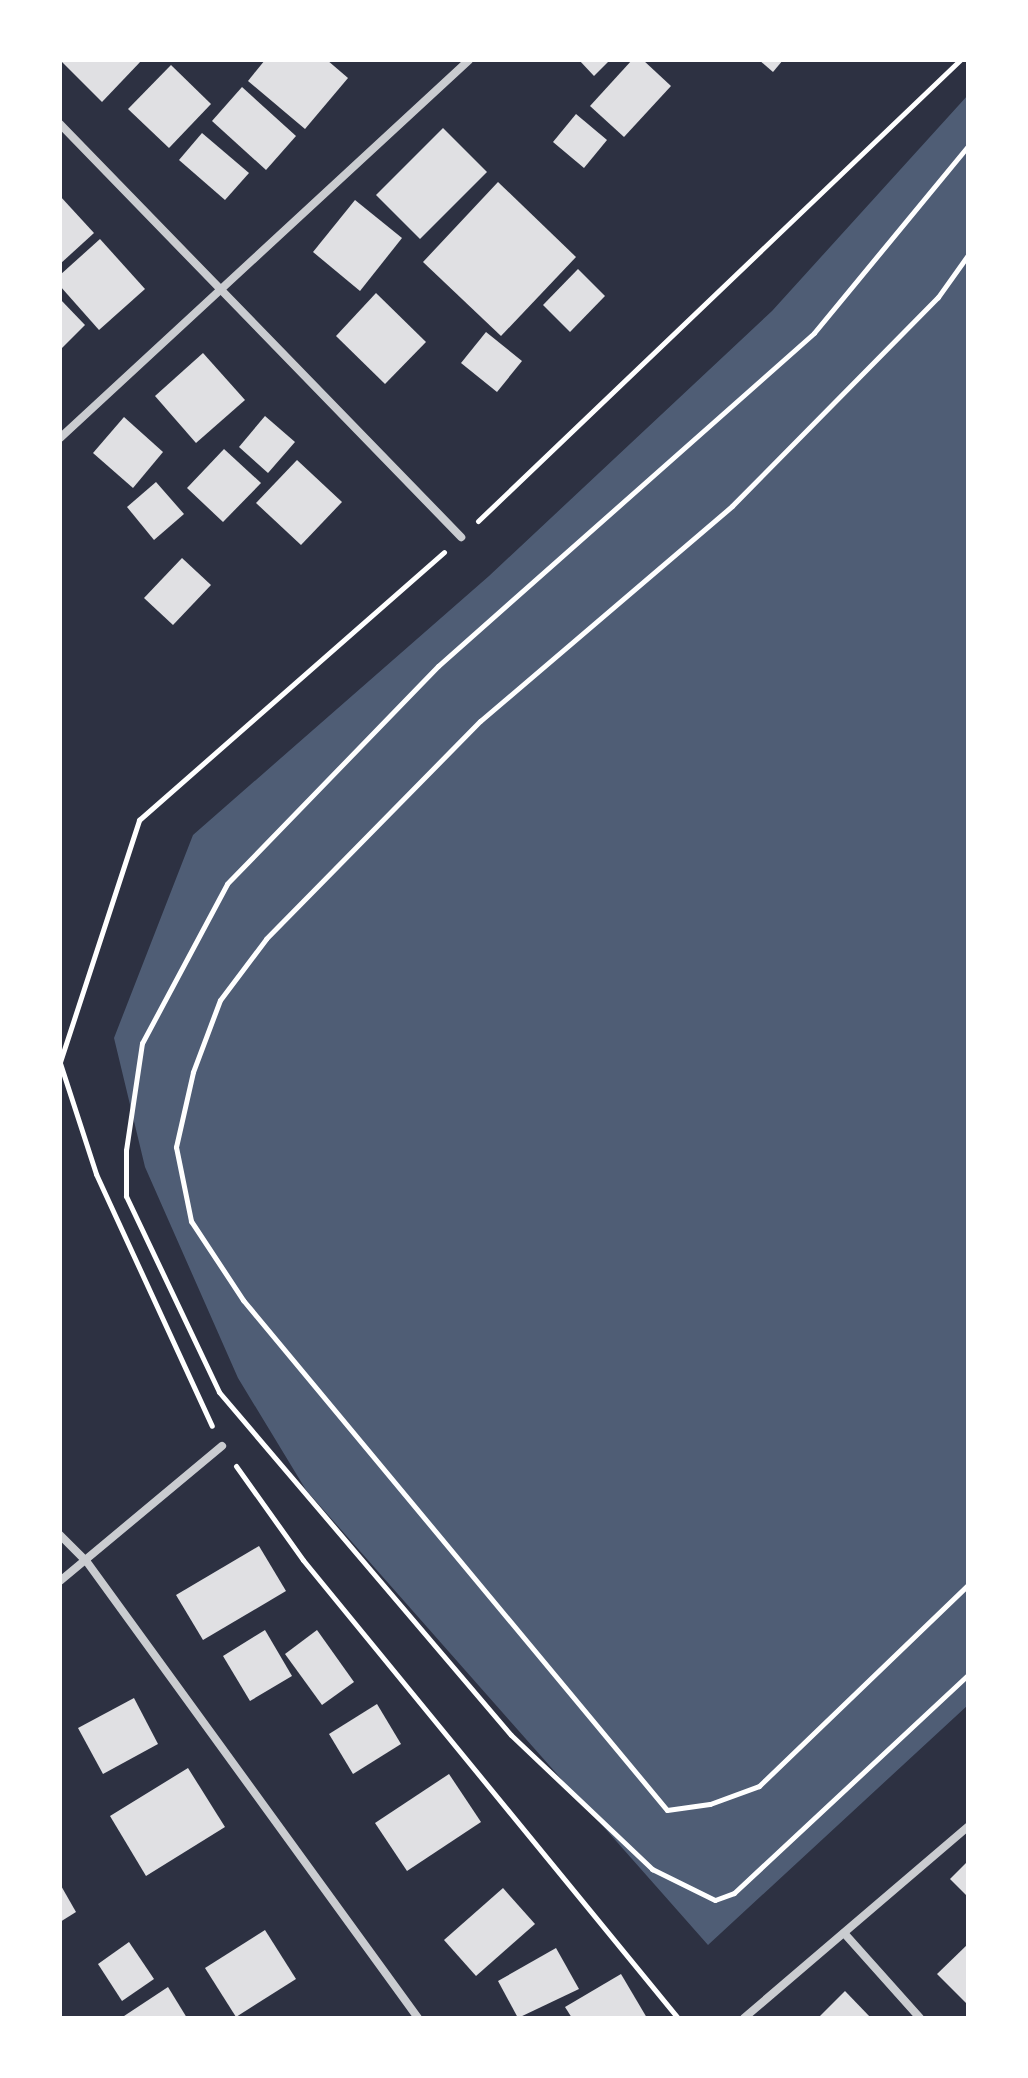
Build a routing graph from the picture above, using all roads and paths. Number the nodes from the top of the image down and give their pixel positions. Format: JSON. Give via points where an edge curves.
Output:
{"nodes":[{"id":1,"x":469,"y":60,"type":"edge"},
{"id":2,"x":60,"y":124,"type":"edge"},
{"id":3,"x":968,"y":146,"type":"edge"},
{"id":4,"x":968,"y":255,"type":"edge"},
{"id":5,"x":217,"y":288,"type":"junction"},
{"id":6,"x":60,"y":438,"type":"edge"},
{"id":7,"x":461,"y":537,"type":"dead end"},
{"id":8,"x":60,"y":1063,"type":"edge"},
{"id":9,"x":222,"y":1446,"type":"junction"},
{"id":10,"x":60,"y":1535,"type":"edge"},
{"id":11,"x":87,"y":1562,"type":"junction"},
{"id":12,"x":60,"y":1581,"type":"edge"},
{"id":13,"x":968,"y":1585,"type":"edge"},
{"id":14,"x":968,"y":1675,"type":"edge"},
{"id":15,"x":968,"y":1827,"type":"edge"},
{"id":16,"x":844,"y":1933,"type":"junction"},
{"id":17,"x":418,"y":2018,"type":"edge"},
{"id":18,"x":678,"y":2018,"type":"edge"},
{"id":19,"x":744,"y":2018,"type":"edge"},
{"id":20,"x":920,"y":2018,"type":"edge"}],
"edges":[{"from":1,"to":5,"type":"street"},
{"from":2,"to":5,"type":"street"},
{"from":3,"to":14,"type":"path","via":[[814,333],[438,666],[227,884],[142,1043],[126,1150],[126,1196],[219,1392],[511,1735],[652,1869],[715,1900],[734,1893]]},
{"from":4,"to":13,"type":"path","via":[[938,297],[732,506],[480,721],[266,939],[220,1000],[193,1072],[176,1147],[191,1221],[243,1300],[667,1810],[710,1804],[759,1786]]},
{"from":5,"to":6,"type":"street"},
{"from":5,"to":7,"type":"street"},
{"from":8,"to":9,"type":"path","via":[[96,1174]]},
{"from":9,"to":11,"type":"street"},
{"from":9,"to":18,"type":"path","via":[[303,1560]]},
{"from":10,"to":11,"type":"street"},
{"from":11,"to":12,"type":"street"},
{"from":11,"to":17,"type":"street"},
{"from":15,"to":16,"type":"street"},
{"from":16,"to":19,"type":"street"},
{"from":16,"to":20,"type":"street"}]}
